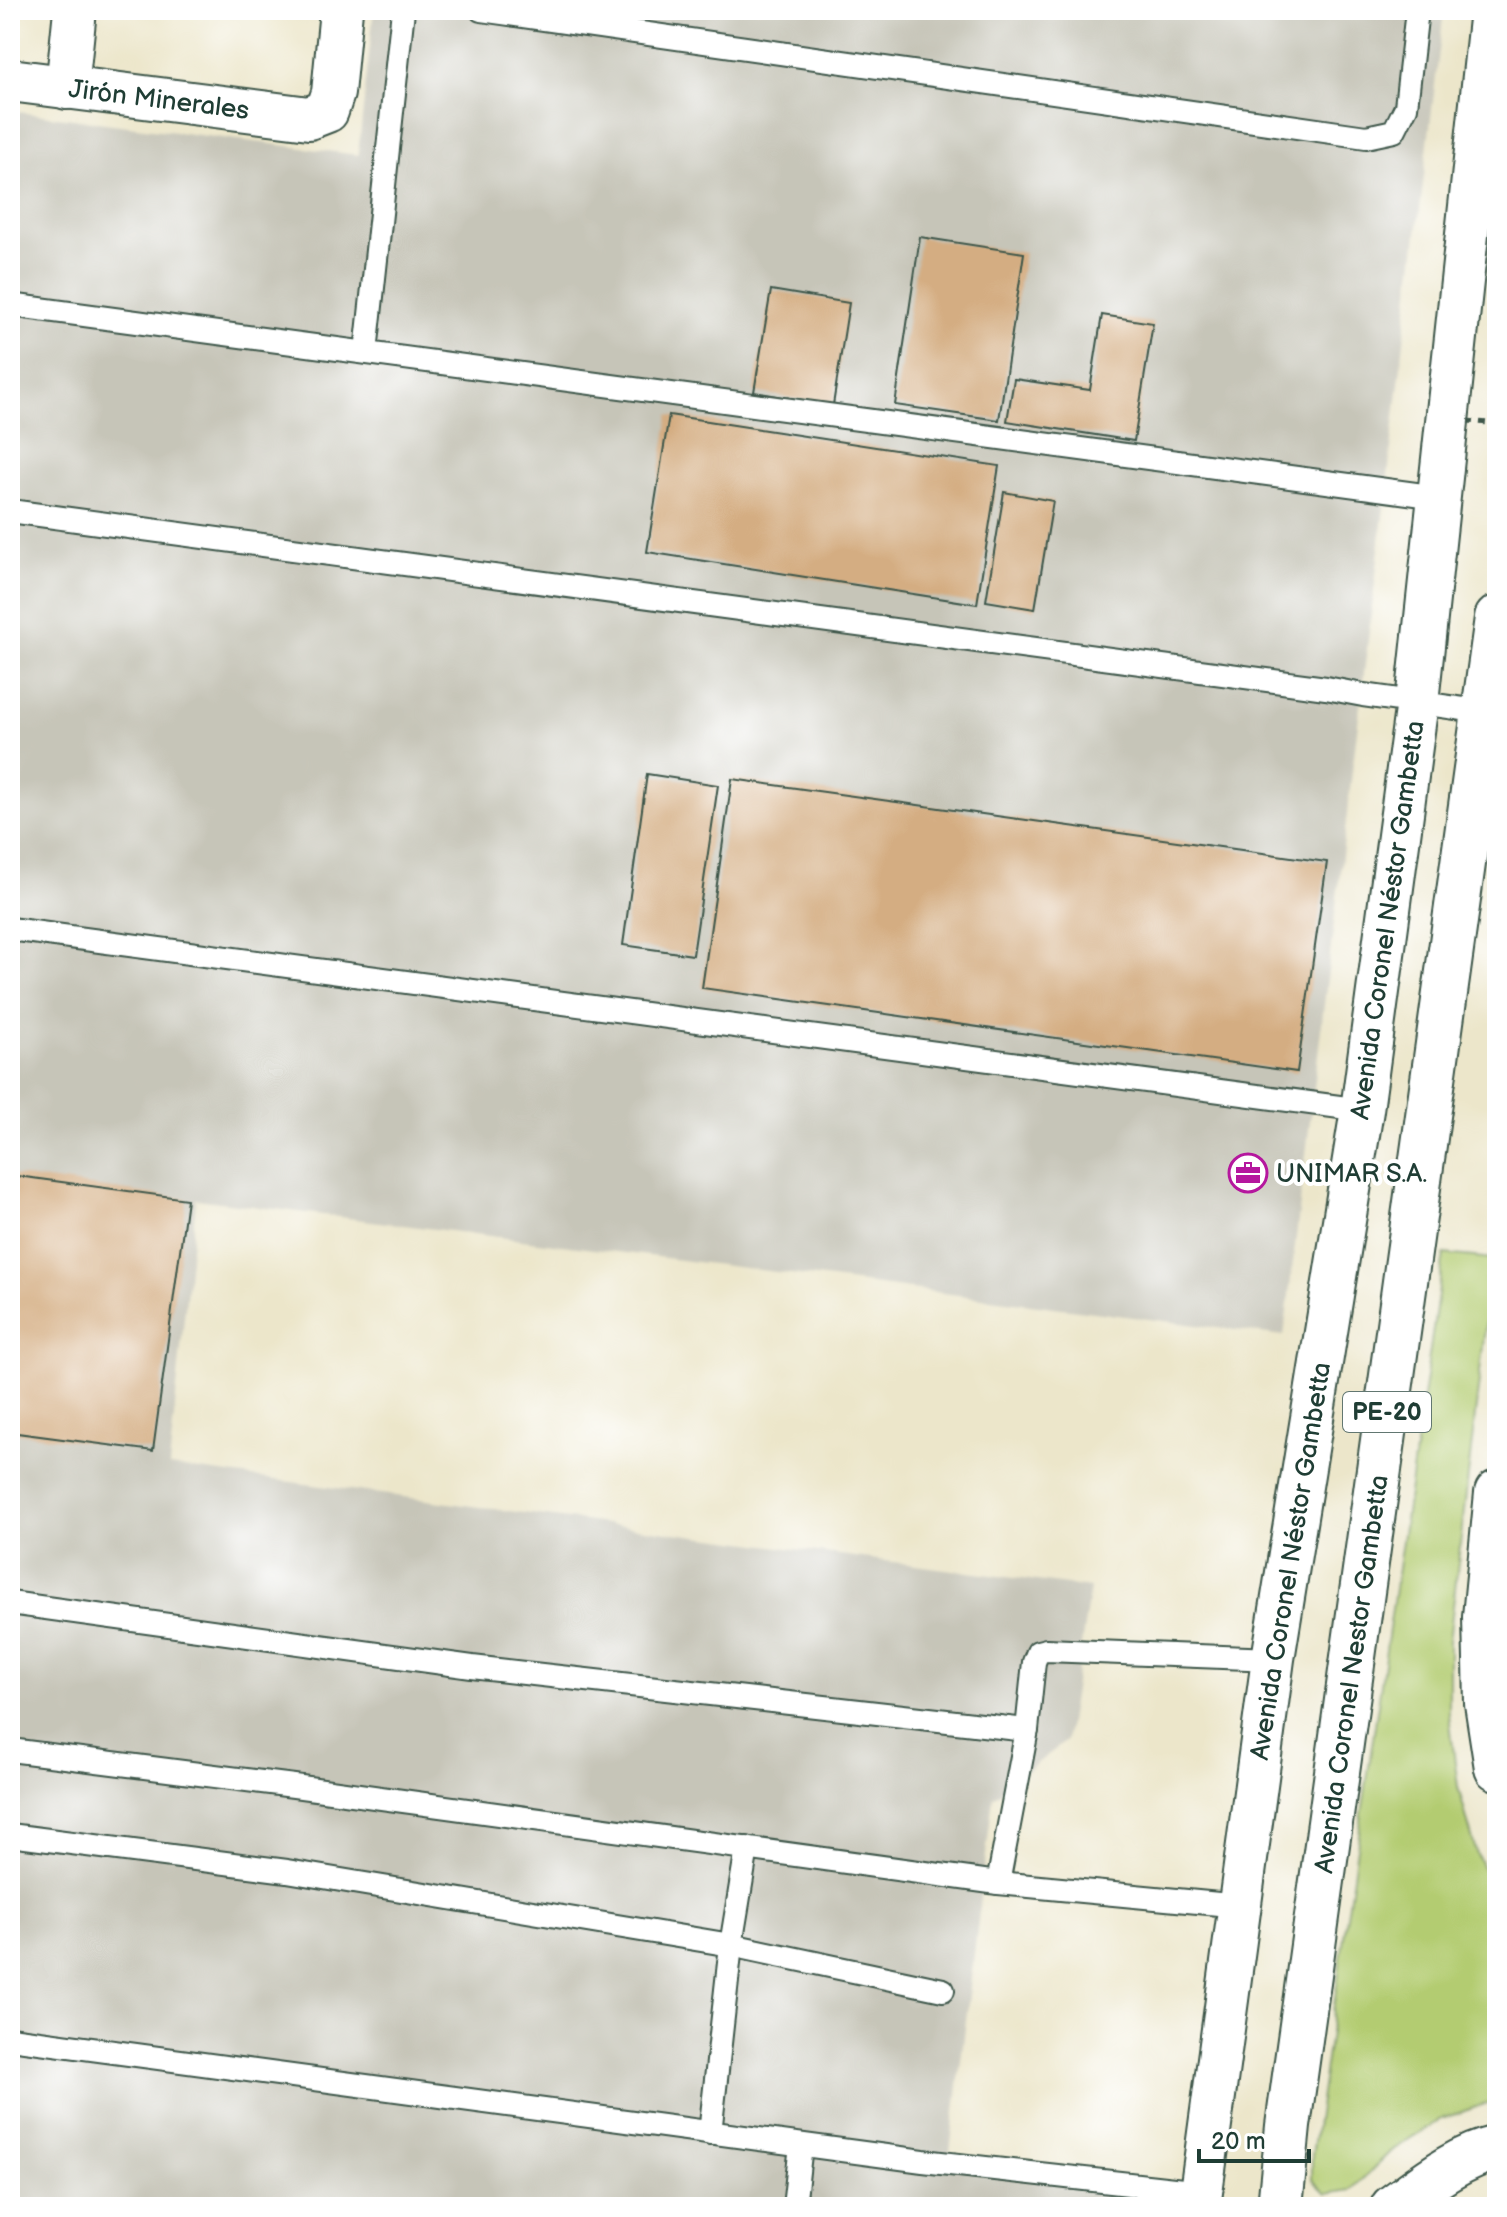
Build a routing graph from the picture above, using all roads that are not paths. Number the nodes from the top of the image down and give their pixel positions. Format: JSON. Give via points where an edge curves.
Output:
{"nodes":[{"id":1,"x":75,"y":10,"type":"edge"},
{"id":2,"x":341,"y":10,"type":"edge"},
{"id":3,"x":403,"y":10,"type":"edge"},
{"id":4,"x":481,"y":10,"type":"edge"},
{"id":5,"x":1417,"y":10,"type":"edge"},
{"id":6,"x":1491,"y":10,"type":"edge"},
{"id":7,"x":10,"y":80,"type":"edge"},
{"id":8,"x":67,"y":88,"type":"junction"},
{"id":9,"x":10,"y":305,"type":"edge"},
{"id":10,"x":366,"y":352,"type":"junction"},
{"id":11,"x":1438,"y":497,"type":"junction"},
{"id":12,"x":10,"y":511,"type":"edge"},
{"id":13,"x":1497,"y":618,"type":"edge"},
{"id":14,"x":1417,"y":702,"type":"junction"},
{"id":15,"x":1485,"y":712,"type":"junction"},
{"id":16,"x":10,"y":929,"type":"edge"},
{"id":17,"x":1362,"y":1110,"type":"junction"},
{"id":18,"x":1497,"y":1493,"type":"edge"},
{"id":19,"x":10,"y":1603,"type":"edge"},
{"id":20,"x":1273,"y":1659,"type":"junction"},
{"id":21,"x":1027,"y":1730,"type":"junction"},
{"id":22,"x":10,"y":1750,"type":"edge"},
{"id":23,"x":1497,"y":1768,"type":"edge"},
{"id":24,"x":10,"y":1835,"type":"edge"},
{"id":25,"x":747,"y":1848,"type":"junction"},
{"id":26,"x":998,"y":1883,"type":"junction"},
{"id":27,"x":1240,"y":1906,"type":"junction"},
{"id":28,"x":731,"y":1945,"type":"junction"},
{"id":29,"x":943,"y":1990,"type":"dead end"},
{"id":30,"x":10,"y":2038,"type":"edge"},
{"id":31,"x":710,"y":2133,"type":"junction"},
{"id":32,"x":801,"y":2145,"type":"junction"},
{"id":33,"x":1497,"y":2148,"type":"edge"},
{"id":34,"x":1200,"y":2200,"type":"edge"},
{"id":35,"x":794,"y":2207,"type":"edge"},
{"id":36,"x":1280,"y":2207,"type":"edge"},
{"id":37,"x":1393,"y":2207,"type":"edge"}],
"edges":[{"from":1,"to":8,"type":"street"},
{"from":2,"to":8,"type":"street","name":"Jirón Minerales","via":[[333,93],[327,111],[309,118]]},
{"from":3,"to":10,"type":"lane"},
{"from":4,"to":5,"type":"lane","via":[[1366,137],[1394,131],[1406,107]]},
{"from":6,"to":11,"type":"street","name":"Avenida Coronel Néstor Gambetta"},
{"from":7,"to":8,"type":"street","name":"Jirón Minerales"},
{"from":9,"to":10,"type":"lane"},
{"from":10,"to":11,"type":"lane"},
{"from":11,"to":14,"type":"street","name":"Avenida Coronel Néstor Gambetta"},
{"from":12,"to":14,"type":"lane"},
{"from":13,"to":15,"type":"highway","name":"Avenida Coronel Nestor Gambetta","number":"PE-20"},
{"from":14,"to":15,"type":"lane"},
{"from":14,"to":17,"type":"street","name":"Avenida Coronel Néstor Gambetta"},
{"from":15,"to":36,"type":"highway","name":"Avenida Coronel Nestor Gambetta","number":"PE-20"},
{"from":16,"to":17,"type":"lane"},
{"from":17,"to":20,"type":"street","name":"Avenida Coronel Néstor Gambetta"},
{"from":18,"to":23,"type":"highway","via":[[1485,1617],[1487,1703]]},
{"from":19,"to":21,"type":"lane","via":[[472,1667]]},
{"from":20,"to":21,"type":"lane","via":[[1038,1652]]},
{"from":20,"to":27,"type":"street","name":"Avenida Coronel Néstor Gambetta"},
{"from":21,"to":26,"type":"lane"},
{"from":22,"to":25,"type":"lane"},
{"from":24,"to":28,"type":"lane","via":[[287,1871]]},
{"from":25,"to":26,"type":"lane"},
{"from":25,"to":28,"type":"lane"},
{"from":26,"to":27,"type":"lane"},
{"from":27,"to":34,"type":"street","name":"Avenida Coronel Néstor Gambetta"},
{"from":28,"to":29,"type":"lane"},
{"from":28,"to":31,"type":"lane"},
{"from":30,"to":31,"type":"lane"},
{"from":31,"to":32,"type":"lane"},
{"from":32,"to":34,"type":"lane"},
{"from":32,"to":35,"type":"lane"},
{"from":33,"to":37,"type":"highway","via":[[1441,2173]]}]}
